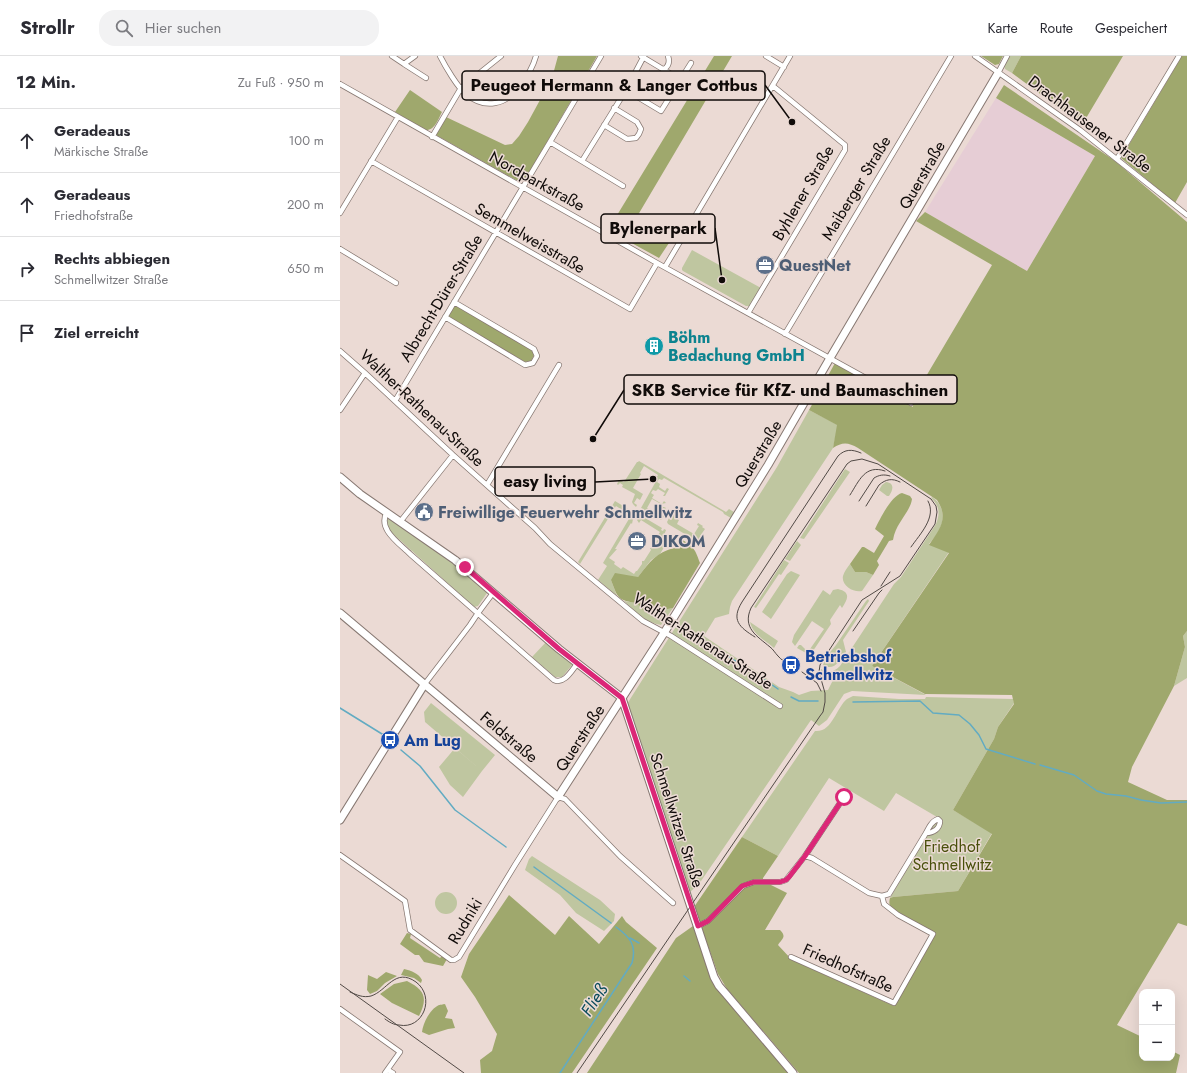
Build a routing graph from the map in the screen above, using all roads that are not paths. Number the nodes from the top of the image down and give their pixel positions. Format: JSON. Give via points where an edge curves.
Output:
{"nodes":[{"id":1,"x":392,"y":56,"type":"edge"},
{"id":2,"x":414,"y":56,"type":"edge"},
{"id":3,"x":440,"y":56,"type":"edge"},
{"id":4,"x":501,"y":56,"type":"edge"},
{"id":5,"x":536,"y":56,"type":"edge"},
{"id":6,"x":600,"y":56,"type":"edge"},
{"id":7,"x":668,"y":56,"type":"edge"},
{"id":8,"x":766,"y":56,"type":"edge"},
{"id":9,"x":790,"y":56,"type":"edge"},
{"id":10,"x":951,"y":56,"type":"edge"},
{"id":11,"x":975,"y":56,"type":"edge"},
{"id":12,"x":1007,"y":56,"type":"edge"},
{"id":13,"x":1179,"y":56,"type":"edge"},
{"id":14,"x":643,"y":57,"type":"edge"},
{"id":15,"x":691,"y":63,"type":"dead end"},
{"id":16,"x":404,"y":64,"type":"junction"},
{"id":17,"x":784,"y":67,"type":"junction"},
{"id":18,"x":664,"y":69,"type":"junction"},
{"id":19,"x":998,"y":73,"type":"junction"},
{"id":20,"x":426,"y":78,"type":"dead end"},
{"id":21,"x":681,"y":80,"type":"junction"},
{"id":22,"x":340,"y":84,"type":"edge"},
{"id":23,"x":773,"y":86,"type":"junction"},
{"id":24,"x":461,"y":88,"type":"junction"},
{"id":25,"x":626,"y":90,"type":"junction"},
{"id":26,"x":614,"y":108,"type":"junction"},
{"id":27,"x":398,"y":117,"type":"junction"},
{"id":28,"x":604,"y":125,"type":"junction"},
{"id":29,"x":432,"y":136,"type":"junction"},
{"id":30,"x":550,"y":142,"type":"junction"},
{"id":31,"x":1117,"y":159,"type":"junction"},
{"id":32,"x":371,"y":161,"type":"junction"},
{"id":33,"x":582,"y":161,"type":"junction"},
{"id":34,"x":624,"y":186,"type":"dead end"},
{"id":35,"x":522,"y":188,"type":"junction"},
{"id":36,"x":340,"y":213,"type":"edge"},
{"id":37,"x":1187,"y":215,"type":"edge"},
{"id":38,"x":495,"y":233,"type":"junction"},
{"id":39,"x":340,"y":249,"type":"edge"},
{"id":40,"x":657,"y":263,"type":"junction"},
{"id":41,"x":665,"y":267,"type":"junction"},
{"id":42,"x":396,"y":282,"type":"dead end"},
{"id":43,"x":454,"y":302,"type":"junction"},
{"id":44,"x":748,"y":313,"type":"junction"},
{"id":45,"x":445,"y":318,"type":"junction"},
{"id":46,"x":785,"y":334,"type":"junction"},
{"id":47,"x":340,"y":351,"type":"edge"},
{"id":48,"x":830,"y":358,"type":"junction"},
{"id":49,"x":559,"y":365,"type":"dead end"},
{"id":50,"x":365,"y":373,"type":"junction"},
{"id":51,"x":394,"y":401,"type":"junction"},
{"id":52,"x":911,"y":403,"type":"dead end"},
{"id":53,"x":340,"y":410,"type":"edge"},
{"id":54,"x":453,"y":455,"type":"junction"},
{"id":55,"x":340,"y":476,"type":"edge"},
{"id":56,"x":487,"y":485,"type":"junction"},
{"id":57,"x":387,"y":512,"type":"junction"},
{"id":58,"x":400,"y":522,"type":"junction"},
{"id":59,"x":493,"y":593,"type":"junction"},
{"id":60,"x":478,"y":612,"type":"junction"},
{"id":61,"x":340,"y":613,"type":"edge"},
{"id":62,"x":664,"y":633,"type":"junction"},
{"id":63,"x":578,"y":664,"type":"junction"},
{"id":64,"x":424,"y":685,"type":"junction"},
{"id":65,"x":622,"y":698,"type":"junction"},
{"id":66,"x":780,"y":706,"type":"dead end"},
{"id":67,"x":558,"y":797,"type":"junction"},
{"id":68,"x":844,"y":797,"type":"dead end"},
{"id":69,"x":340,"y":820,"type":"edge"},
{"id":70,"x":926,"y":832,"type":"dead end"},
{"id":71,"x":340,"y":855,"type":"edge"},
{"id":72,"x":805,"y":856,"type":"junction"},
{"id":73,"x":882,"y":896,"type":"junction"},
{"id":74,"x":672,"y":903,"type":"dead end"},
{"id":75,"x":698,"y":926,"type":"junction"},
{"id":76,"x":791,"y":956,"type":"dead end"},
{"id":77,"x":340,"y":1009,"type":"edge"},
{"id":78,"x":386,"y":1071,"type":"edge"},
{"id":79,"x":393,"y":1073,"type":"edge"},
{"id":80,"x":793,"y":1073,"type":"edge"}],
"edges":[{"from":1,"to":16,"type":"street"},
{"from":2,"to":16,"type":"street"},
{"from":3,"to":24,"type":"street"},
{"from":4,"to":24,"type":"street"},
{"from":5,"to":24,"type":"street","via":[[526,78],[510,97],[504,100],[490,104],[471,98]]},
{"from":6,"to":30,"type":"street","name":"Albrecht-Dürer-Straße"},
{"from":7,"to":18,"type":"street","via":[[669,63]]},
{"from":8,"to":17,"type":"street"},
{"from":9,"to":17,"type":"street"},
{"from":10,"to":46,"type":"street","name":"Maiberger Straße"},
{"from":11,"to":19,"type":"street","name":"Drachhausener Straße"},
{"from":12,"to":19,"type":"street","name":"Querstraße"},
{"from":13,"to":31,"type":"street"},
{"from":14,"to":18,"type":"street"},
{"from":14,"to":25,"type":"street"},
{"from":15,"to":21,"type":"street"},
{"from":16,"to":20,"type":"street"},
{"from":17,"to":23,"type":"street"},
{"from":18,"to":21,"type":"street"},
{"from":19,"to":31,"type":"street","name":"Drachhausener Straße"},
{"from":19,"to":48,"type":"street","name":"Querstraße"},
{"from":21,"to":25,"type":"street","via":[[661,111]]},
{"from":22,"to":27,"type":"street","name":"Nordparkstraße"},
{"from":23,"to":41,"type":"street"},
{"from":23,"to":44,"type":"street","name":"Byhlener Straße","via":[[845,145],[845,150]]},
{"from":24,"to":29,"type":"street"},
{"from":25,"to":26,"type":"street"},
{"from":26,"to":28,"type":"street"},
{"from":26,"to":28,"type":"street","via":[[637,122],[641,129],[639,134],[636,138],[628,139]]},
{"from":27,"to":29,"type":"street","name":"Nordparkstraße"},
{"from":27,"to":32,"type":"street"},
{"from":28,"to":33,"type":"street"},
{"from":29,"to":35,"type":"street","name":"Nordparkstraße"},
{"from":30,"to":33,"type":"street"},
{"from":30,"to":35,"type":"street","name":"Albrecht-Dürer-Straße"},
{"from":31,"to":37,"type":"street","name":"Drachhausener Straße"},
{"from":32,"to":36,"type":"street"},
{"from":32,"to":38,"type":"street","name":"Semmelweisstraße"},
{"from":33,"to":34,"type":"street"},
{"from":35,"to":38,"type":"street","name":"Albrecht-Dürer-Straße"},
{"from":35,"to":40,"type":"street","name":"Nordparkstraße"},
{"from":38,"to":40,"type":"street","name":"Semmelweisstraße","via":[[630,309]]},
{"from":38,"to":43,"type":"street","name":"Albrecht-Dürer-Straße"},
{"from":39,"to":42,"type":"street"},
{"from":40,"to":41,"type":"street","name":"Nordparkstraße"},
{"from":41,"to":44,"type":"street","name":"Nordparkstraße"},
{"from":43,"to":45,"type":"street","name":"Albrecht-Dürer-Straße"},
{"from":43,"to":45,"type":"street","via":[[534,349],[537,356],[533,364],[525,365]]},
{"from":44,"to":46,"type":"street","name":"Nordparkstraße"},
{"from":45,"to":51,"type":"street","name":"Albrecht-Dürer-Straße"},
{"from":46,"to":48,"type":"street","name":"Nordparkstraße"},
{"from":47,"to":50,"type":"street","name":"Walther-Rathenau-Straße"},
{"from":48,"to":52,"type":"street","name":"Nordparkstraße"},
{"from":48,"to":62,"type":"street","name":"Querstraße","via":[[768,465]]},
{"from":49,"to":56,"type":"street","name":"Walther-Rathenau-Straße"},
{"from":50,"to":51,"type":"street","name":"Walther-Rathenau-Straße"},
{"from":50,"to":53,"type":"street"},
{"from":51,"to":54,"type":"street","name":"Walther-Rathenau-Straße"},
{"from":54,"to":56,"type":"street","name":"Walther-Rathenau-Straße"},
{"from":54,"to":58,"type":"street"},
{"from":55,"to":57,"type":"street","via":[[360,494]]},
{"from":56,"to":62,"type":"street","name":"Walther-Rathenau-Straße","via":[[556,548],[643,621]]},
{"from":57,"to":58,"type":"street"},
{"from":57,"to":60,"type":"street","via":[[384,517],[388,532]]},
{"from":58,"to":59,"type":"street","via":[[455,560]]},
{"from":59,"to":60,"type":"street"},
{"from":59,"to":63,"type":"street"},
{"from":60,"to":63,"type":"street","via":[[557,682],[564,680]]},
{"from":60,"to":64,"type":"street"},
{"from":61,"to":64,"type":"street","name":"Feldstraße"},
{"from":62,"to":65,"type":"street","name":"Querstraße"},
{"from":62,"to":66,"type":"street","name":"Walther-Rathenau-Straße"},
{"from":63,"to":65,"type":"street"},
{"from":64,"to":67,"type":"street","name":"Feldstraße"},
{"from":64,"to":69,"type":"street"},
{"from":65,"to":67,"type":"street","name":"Querstraße"},
{"from":65,"to":75,"type":"street","name":"Schmellwitzer Straße"},
{"from":67,"to":71,"type":"street","name":"Rudniki","via":[[459,957],[454,960],[410,930],[405,901]]},
{"from":67,"to":74,"type":"street","name":"Feldstraße","via":[[565,799],[620,856]]},
{"from":68,"to":72,"type":"street"},
{"from":70,"to":73,"type":"street","via":[[889,894]]},
{"from":72,"to":73,"type":"street","via":[[869,893]]},
{"from":72,"to":75,"type":"street","via":[[786,880],[754,882],[742,886],[708,921]]},
{"from":73,"to":76,"type":"street","name":"Friedhofstraße","via":[[884,904],[898,915],[933,934],[894,1003]]},
{"from":75,"to":80,"type":"street","name":"Schmellwitzer Straße","via":[[719,986]]},
{"from":77,"to":78,"type":"street","via":[[400,1052]]},
{"from":78,"to":79,"type":"street"}]}
